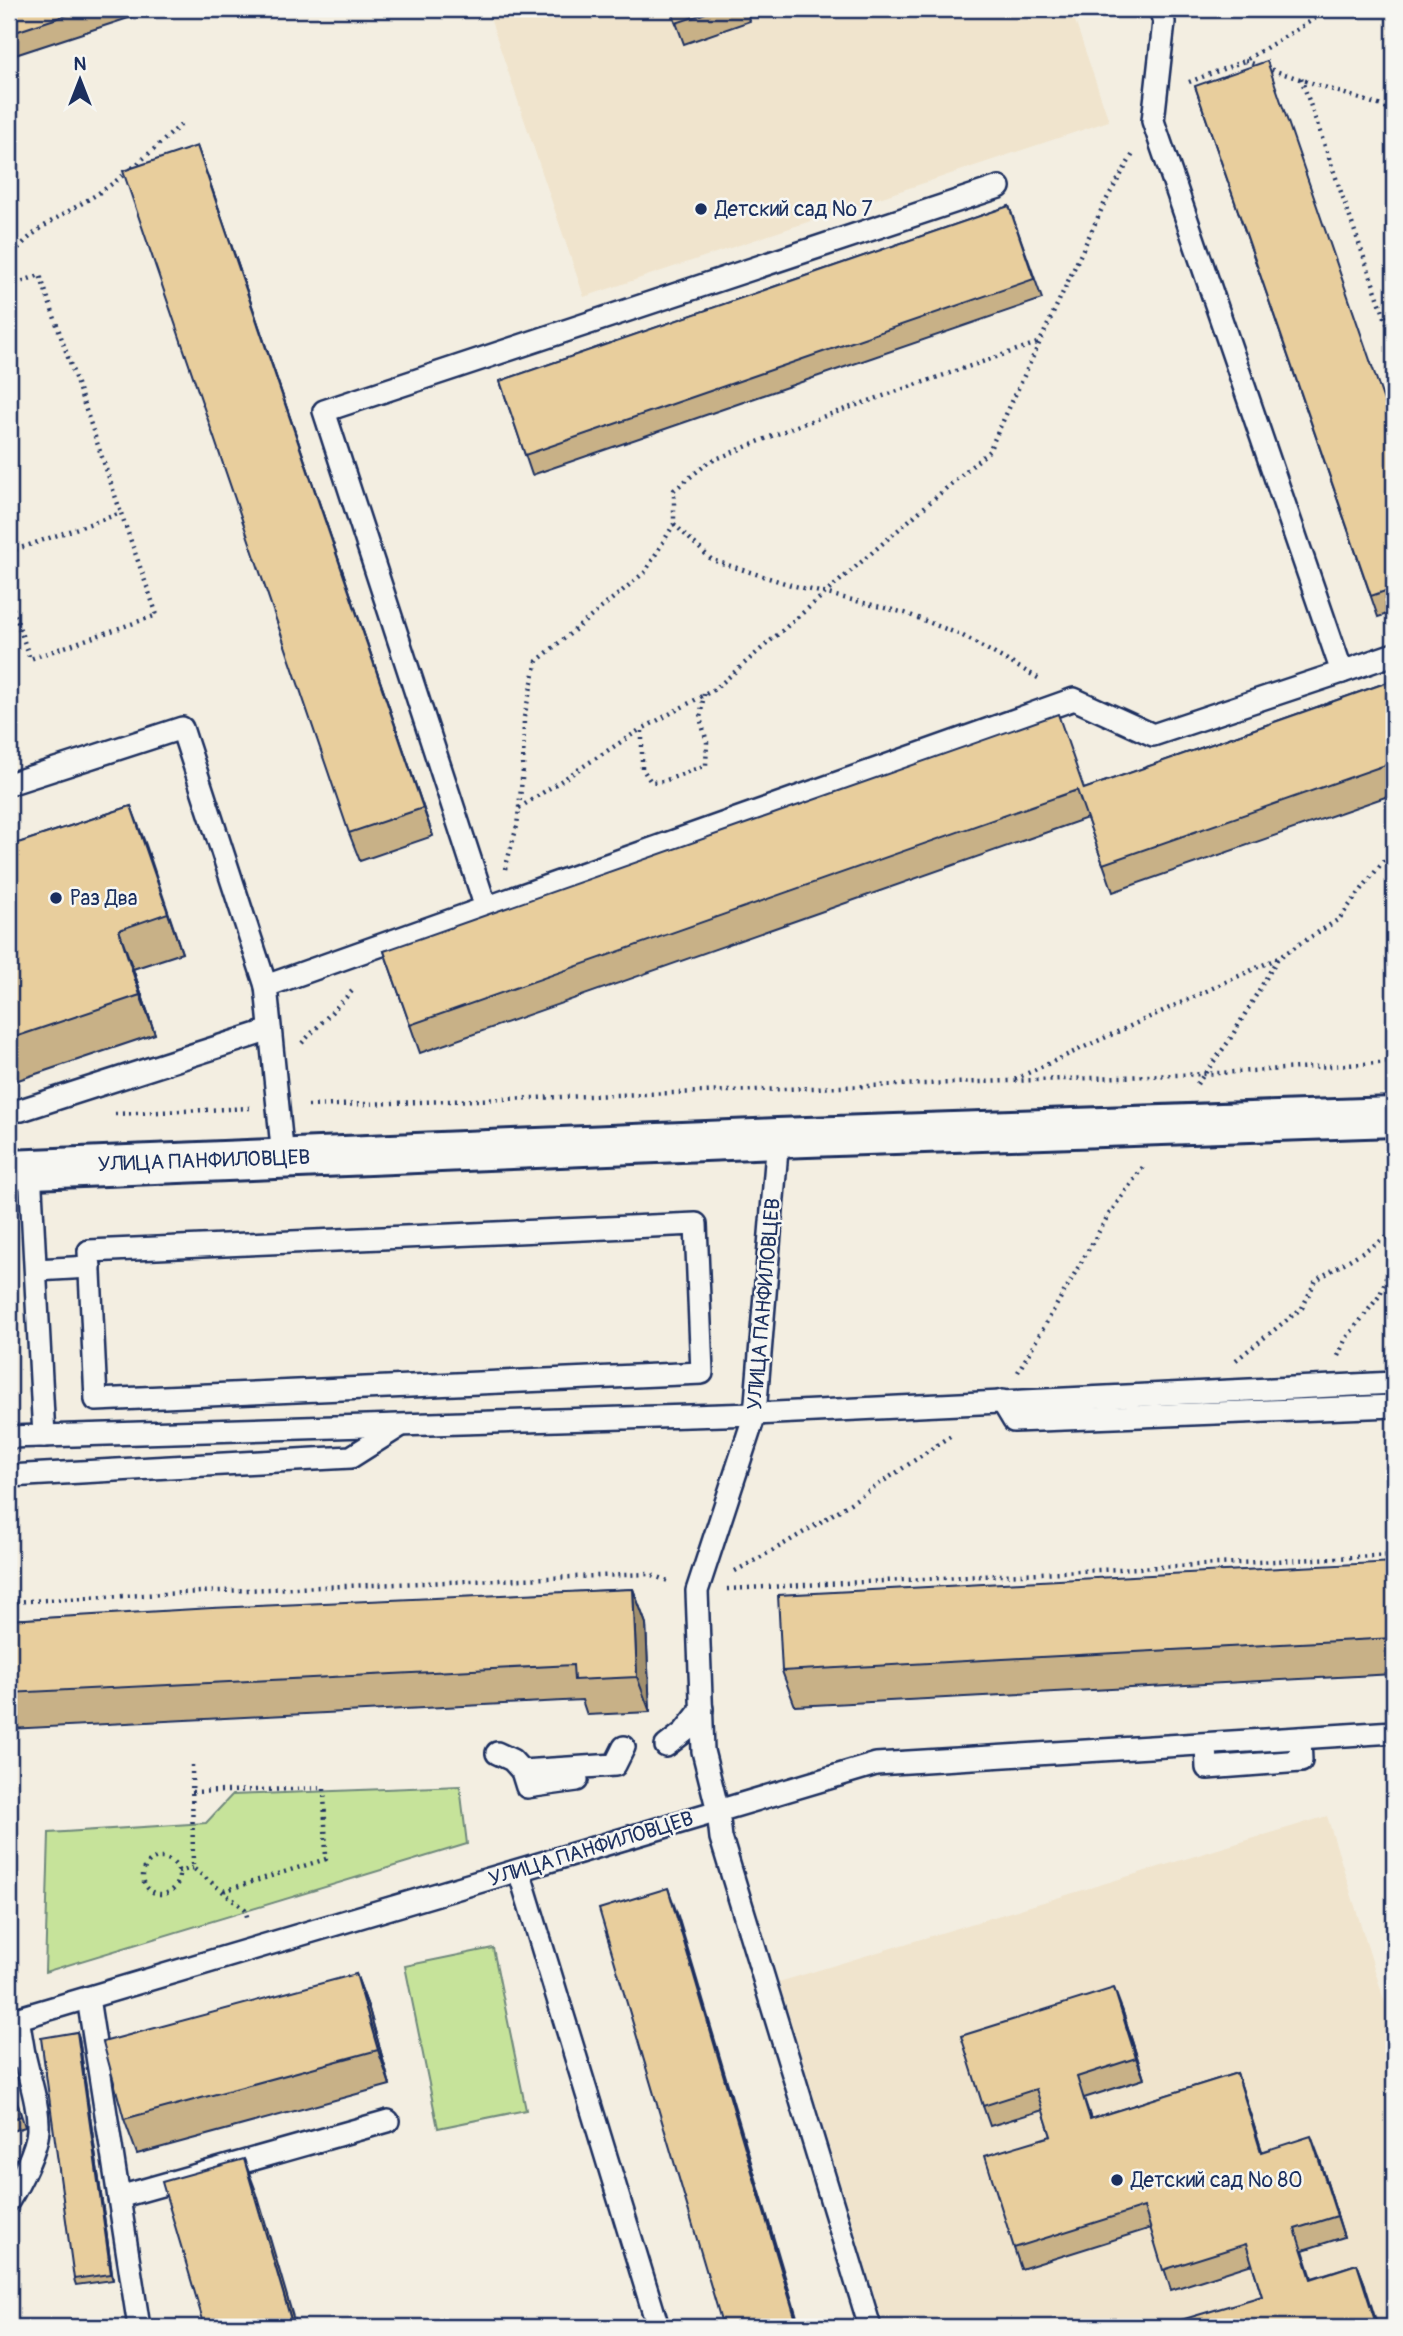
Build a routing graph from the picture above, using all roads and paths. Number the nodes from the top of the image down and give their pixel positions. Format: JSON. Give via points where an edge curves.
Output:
{"nodes":[{"id":1,"x":1160,"y":9,"type":"edge"},
{"id":2,"x":1331,"y":9,"type":"edge"},
{"id":3,"x":1244,"y":61,"type":"junction"},
{"id":4,"x":1301,"y":78,"type":"junction"},
{"id":5,"x":1394,"y":110,"type":"edge"},
{"id":6,"x":1153,"y":121,"type":"junction"},
{"id":7,"x":183,"y":123,"type":"dead end"},
{"id":8,"x":999,"y":187,"type":"dead end"},
{"id":9,"x":9,"y":259,"type":"edge"},
{"id":10,"x":9,"y":286,"type":"edge"},
{"id":11,"x":1041,"y":341,"type":"junction"},
{"id":12,"x":1394,"y":343,"type":"edge"},
{"id":13,"x":121,"y":513,"type":"junction"},
{"id":14,"x":9,"y":552,"type":"edge"},
{"id":15,"x":825,"y":594,"type":"junction"},
{"id":16,"x":9,"y":597,"type":"edge"},
{"id":17,"x":1389,"y":658,"type":"edge"},
{"id":18,"x":1342,"y":672,"type":"junction"},
{"id":19,"x":704,"y":694,"type":"junction"},
{"id":20,"x":1074,"y":699,"type":"junction"},
{"id":21,"x":642,"y":729,"type":"junction"},
{"id":22,"x":9,"y":784,"type":"edge"},
{"id":23,"x":519,"y":808,"type":"dead end"},
{"id":24,"x":1394,"y":847,"type":"edge"},
{"id":25,"x":486,"y":908,"type":"junction"},
{"id":26,"x":1278,"y":958,"type":"junction"},
{"id":27,"x":266,"y":986,"type":"junction"},
{"id":28,"x":270,"y":1030,"type":"junction"},
{"id":29,"x":1394,"y":1062,"type":"edge"},
{"id":30,"x":1203,"y":1074,"type":"junction"},
{"id":31,"x":1011,"y":1080,"type":"junction"},
{"id":32,"x":279,"y":1107,"type":"junction"},
{"id":33,"x":9,"y":1110,"type":"edge"},
{"id":34,"x":106,"y":1114,"type":"dead end"},
{"id":35,"x":1393,"y":1117,"type":"edge"},
{"id":36,"x":1174,"y":1125,"type":"junction"},
{"id":37,"x":778,"y":1138,"type":"junction"},
{"id":38,"x":283,"y":1158,"type":"junction"},
{"id":39,"x":19,"y":1169,"type":"edge"},
{"id":40,"x":1394,"y":1233,"type":"edge"},
{"id":41,"x":1394,"y":1256,"type":"edge"},
{"id":42,"x":90,"y":1267,"type":"junction"},
{"id":43,"x":36,"y":1270,"type":"junction"},
{"id":44,"x":1394,"y":1383,"type":"edge"},
{"id":45,"x":1325,"y":1386,"type":"junction"},
{"id":46,"x":1198,"y":1392,"type":"junction"},
{"id":47,"x":1002,"y":1401,"type":"junction"},
{"id":48,"x":1394,"y":1406,"type":"edge"},
{"id":49,"x":755,"y":1414,"type":"junction"},
{"id":50,"x":401,"y":1425,"type":"junction"},
{"id":51,"x":44,"y":1436,"type":"junction"},
{"id":52,"x":9,"y":1437,"type":"edge"},
{"id":53,"x":9,"y":1476,"type":"edge"},
{"id":54,"x":697,"y":1591,"type":"junction"},
{"id":55,"x":702,"y":1709,"type":"junction"},
{"id":56,"x":1394,"y":1732,"type":"edge"},
{"id":57,"x":497,"y":1753,"type":"dead end"},
{"id":58,"x":619,"y":1756,"type":"dead end"},
{"id":59,"x":705,"y":1760,"type":"junction"},
{"id":60,"x":192,"y":1765,"type":"dead end"},
{"id":61,"x":192,"y":1792,"type":"junction"},
{"id":62,"x":715,"y":1802,"type":"junction"},
{"id":63,"x":193,"y":1868,"type":"junction"},
{"id":64,"x":519,"y":1871,"type":"junction"},
{"id":65,"x":178,"y":1872,"type":"junction"},
{"id":66,"x":222,"y":1891,"type":"junction"},
{"id":67,"x":252,"y":1932,"type":"dead end"},
{"id":68,"x":88,"y":1998,"type":"junction"},
{"id":69,"x":14,"y":2019,"type":"edge"},
{"id":70,"x":16,"y":2056,"type":"edge"},
{"id":71,"x":388,"y":2120,"type":"dead end"},
{"id":72,"x":119,"y":2197,"type":"junction"},
{"id":73,"x":9,"y":2200,"type":"edge"},
{"id":74,"x":139,"y":2327,"type":"edge"},
{"id":75,"x":658,"y":2327,"type":"edge"},
{"id":76,"x":870,"y":2327,"type":"edge"}],
"edges":[{"from":1,"to":6,"type":"lane","via":[[1164,22]]},
{"from":2,"to":3,"type":"path"},
{"from":3,"to":4,"type":"path"},
{"from":3,"to":6,"type":"path","via":[[1193,79]]},
{"from":4,"to":5,"type":"path"},
{"from":4,"to":12,"type":"path"},
{"from":6,"to":11,"type":"path","via":[[1105,202]]},
{"from":6,"to":18,"type":"lane"},
{"from":7,"to":9,"type":"path","via":[[114,183],[24,240]]},
{"from":8,"to":25,"type":"lane","via":[[324,411]]},
{"from":10,"to":13,"type":"path","via":[[40,275]]},
{"from":11,"to":15,"type":"path","via":[[989,451]]},
{"from":11,"to":15,"type":"path","via":[[799,425],[709,462],[674,490],[674,524],[712,561]]},
{"from":13,"to":14,"type":"path"},
{"from":13,"to":16,"type":"path","via":[[157,615],[30,659]]},
{"from":15,"to":19,"type":"path"},
{"from":15,"to":20,"type":"path","via":[[905,613],[961,635]]},
{"from":17,"to":18,"type":"lane"},
{"from":18,"to":20,"type":"lane","via":[[1153,735]]},
{"from":19,"to":21,"type":"path"},
{"from":19,"to":21,"type":"path","via":[[700,718],[707,743],[706,765],[664,782],[650,782],[642,768]]},
{"from":20,"to":25,"type":"lane"},
{"from":21,"to":23,"type":"path"},
{"from":22,"to":27,"type":"lane","via":[[182,727]]},
{"from":24,"to":26,"type":"path","via":[[1339,919]]},
{"from":25,"to":27,"type":"lane"},
{"from":26,"to":30,"type":"path","via":[[1229,1041]]},
{"from":26,"to":31,"type":"path"},
{"from":27,"to":28,"type":"lane"},
{"from":28,"to":32,"type":"lane"},
{"from":28,"to":33,"type":"lane","via":[[21,1110]]},
{"from":29,"to":30,"type":"path"},
{"from":30,"to":31,"type":"path"},
{"from":30,"to":36,"type":"path"},
{"from":31,"to":32,"type":"path"},
{"from":32,"to":34,"type":"path"},
{"from":32,"to":38,"type":"lane"},
{"from":35,"to":36,"type":"street","name":"УЛИЦА ПАНФИЛОВЦЕВ"},
{"from":36,"to":37,"type":"street","name":"УЛИЦА ПАНФИЛОВЦЕВ"},
{"from":36,"to":47,"type":"path","via":[[1109,1214]]},
{"from":37,"to":38,"type":"street","name":"УЛИЦА ПАНФИЛОВЦЕВ"},
{"from":37,"to":49,"type":"lane","name":"УЛИЦА ПАНФИЛОВЦЕВ"},
{"from":38,"to":39,"type":"street","name":"УЛИЦА ПАНФИЛОВЦЕВ"},
{"from":39,"to":43,"type":"lane"},
{"from":40,"to":46,"type":"path","via":[[1317,1280],[1302,1308]]},
{"from":41,"to":45,"type":"path","via":[[1380,1295],[1345,1340]]},
{"from":42,"to":42,"type":"lane","via":[[89,1251],[696,1224],[702,1373],[96,1400]]},
{"from":42,"to":43,"type":"lane"},
{"from":43,"to":51,"type":"lane"},
{"from":44,"to":45,"type":"lane"},
{"from":45,"to":46,"type":"lane"},
{"from":46,"to":47,"type":"lane"},
{"from":47,"to":48,"type":"lane","via":[[1014,1421]]},
{"from":47,"to":49,"type":"lane"},
{"from":47,"to":54,"type":"path","via":[[764,1556]]},
{"from":49,"to":50,"type":"lane"},
{"from":49,"to":54,"type":"lane","name":"УЛИЦА ПАНФИЛОВЦЕВ"},
{"from":50,"to":51,"type":"lane"},
{"from":50,"to":53,"type":"lane","via":[[351,1457]]},
{"from":51,"to":52,"type":"lane"},
{"from":54,"to":55,"type":"lane","name":"УЛИЦА ПАНФИЛОВЦЕВ"},
{"from":55,"to":59,"type":"lane","name":"УЛИЦА ПАНФИЛОВЦЕВ"},
{"from":55,"to":59,"type":"lane","via":[[675,1747]]},
{"from":56,"to":62,"type":"lane","via":[[876,1764]]},
{"from":57,"to":58,"type":"lane","via":[[522,1771]]},
{"from":59,"to":62,"type":"lane","name":"УЛИЦА ПАНФИЛОВЦЕВ"},
{"from":60,"to":61,"type":"path"},
{"from":61,"to":63,"type":"path"},
{"from":61,"to":66,"type":"path","via":[[324,1788],[326,1858]]},
{"from":62,"to":64,"type":"lane","name":"УЛИЦА ПАНФИЛОВЦЕВ","via":[[688,1820]]},
{"from":62,"to":76,"type":"lane","name":"УЛИЦА ПАНФИЛОВЦЕВ","via":[[721,1838]]},
{"from":63,"to":65,"type":"path"},
{"from":63,"to":66,"type":"path"},
{"from":64,"to":68,"type":"lane","name":"УЛИЦА ПАНФИЛОВЦЕВ"},
{"from":64,"to":75,"type":"lane"},
{"from":65,"to":65,"type":"path","via":[[177,1885],[168,1892],[156,1894],[144,1882],[144,1870],[157,1858],[168,1860]]},
{"from":66,"to":67,"type":"path","via":[[245,1909]]},
{"from":68,"to":69,"type":"lane","name":"УЛИЦА ПАНФИЛОВЦЕВ"},
{"from":68,"to":72,"type":"lane"},
{"from":69,"to":70,"type":"lane"},
{"from":70,"to":73,"type":"lane","via":[[34,2095],[38,2131],[22,2180]]},
{"from":71,"to":72,"type":"lane"},
{"from":72,"to":74,"type":"lane"}]}
